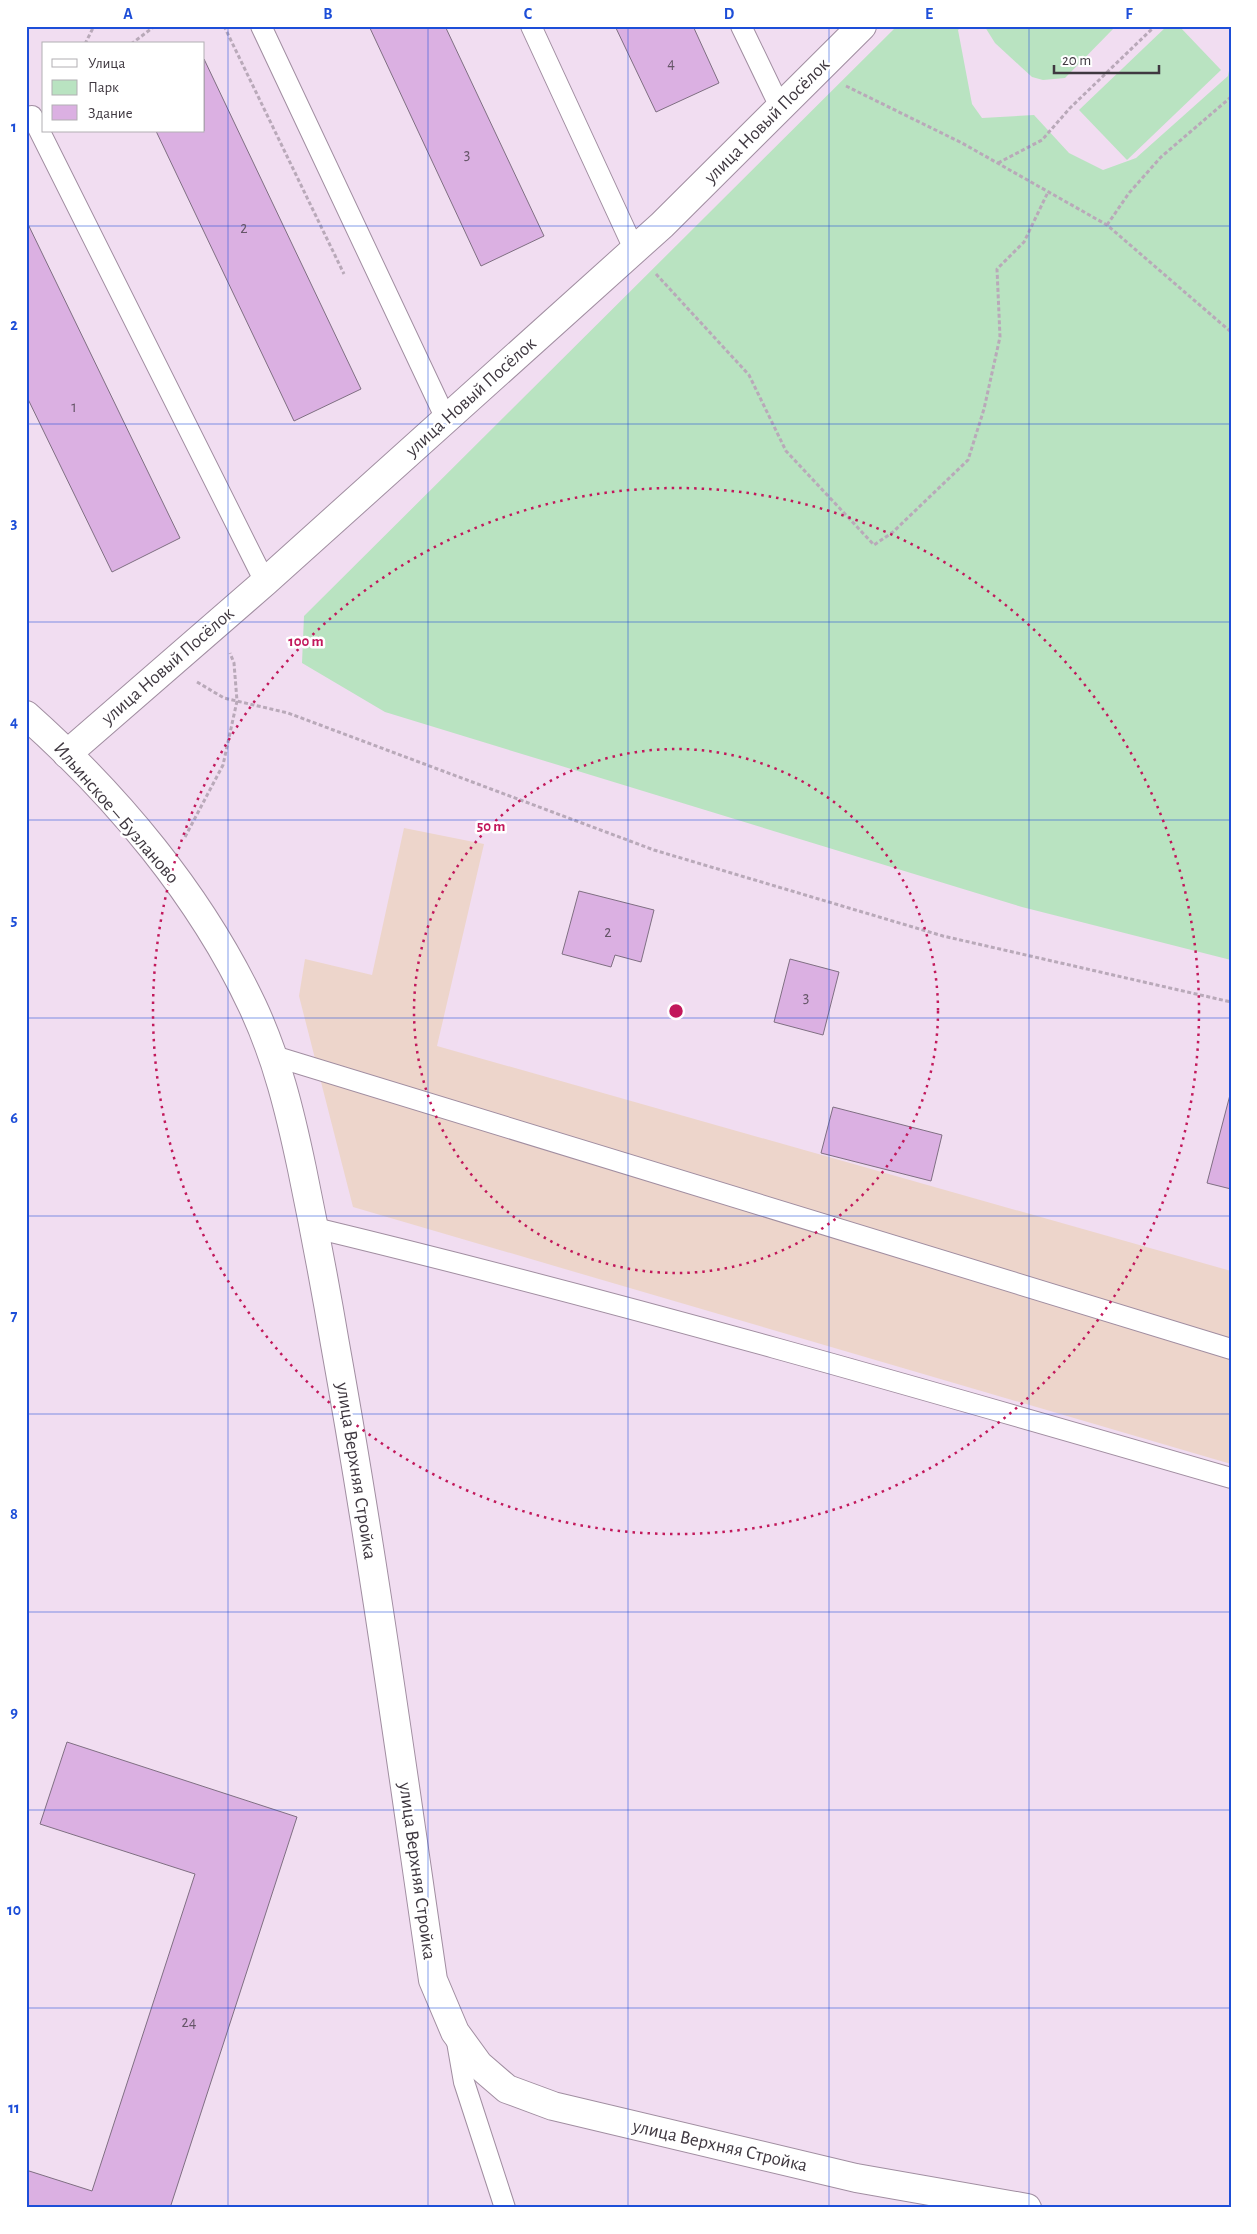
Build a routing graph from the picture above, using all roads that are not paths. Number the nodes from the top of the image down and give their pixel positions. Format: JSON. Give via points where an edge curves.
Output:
{"nodes":[{"id":1,"x":261,"y":26,"type":"edge"},
{"id":2,"x":531,"y":26,"type":"edge"},
{"id":3,"x":741,"y":26,"type":"edge"},
{"id":4,"x":862,"y":26,"type":"edge"},
{"id":5,"x":780,"y":108,"type":"junction"},
{"id":6,"x":32,"y":116,"type":"dead end"},
{"id":7,"x":634,"y":250,"type":"junction"},
{"id":8,"x":446,"y":419,"type":"junction"},
{"id":9,"x":265,"y":582,"type":"junction"},
{"id":10,"x":26,"y":715,"type":"edge"},
{"id":11,"x":67,"y":754,"type":"junction"},
{"id":12,"x":274,"y":1056,"type":"junction"},
{"id":13,"x":288,"y":1105,"type":"joint"},
{"id":14,"x":314,"y":1228,"type":"junction"},
{"id":15,"x":1231,"y":1349,"type":"edge"},
{"id":16,"x":1231,"y":1478,"type":"edge"},
{"id":17,"x":455,"y":2032,"type":"junction"},
{"id":18,"x":506,"y":2208,"type":"edge"},
{"id":19,"x":1027,"y":2208,"type":"edge"}],
"edges":[{"from":1,"to":8,"type":"lane"},
{"from":2,"to":7,"type":"lane"},
{"from":3,"to":5,"type":"lane"},
{"from":4,"to":5,"type":"street","name":"улица Новый Посёлок"},
{"from":5,"to":7,"type":"street","name":"улица Новый Посёлок"},
{"from":6,"to":9,"type":"lane"},
{"from":7,"to":8,"type":"street","name":"улица Новый Посёлок"},
{"from":8,"to":9,"type":"street","name":"улица Новый Посёлок"},
{"from":9,"to":11,"type":"street","name":"улица Новый Посёлок"},
{"from":10,"to":11,"type":"street","name":"Ильинское – Бузланово"},
{"from":11,"to":12,"type":"street","name":"Ильинское – Бузланово","via":[[145,840],[194,904],[224,952]]},
{"from":12,"to":13,"type":"street","name":"Ильинское – Бузланово"},
{"from":12,"to":15,"type":"lane"},
{"from":13,"to":14,"type":"street","name":"улица Верхняя Стройка"},
{"from":14,"to":16,"type":"lane","via":[[480,1268],[920,1388]]},
{"from":14,"to":17,"type":"street","name":"улица Верхняя Стройка","via":[[361,1490],[433,1980]]},
{"from":17,"to":18,"type":"lane","via":[[464,2082]]},
{"from":17,"to":19,"type":"street","name":"улица Верхняя Стройка","via":[[479,2065],[507,2089],[553,2106],[856,2178]]}]}
